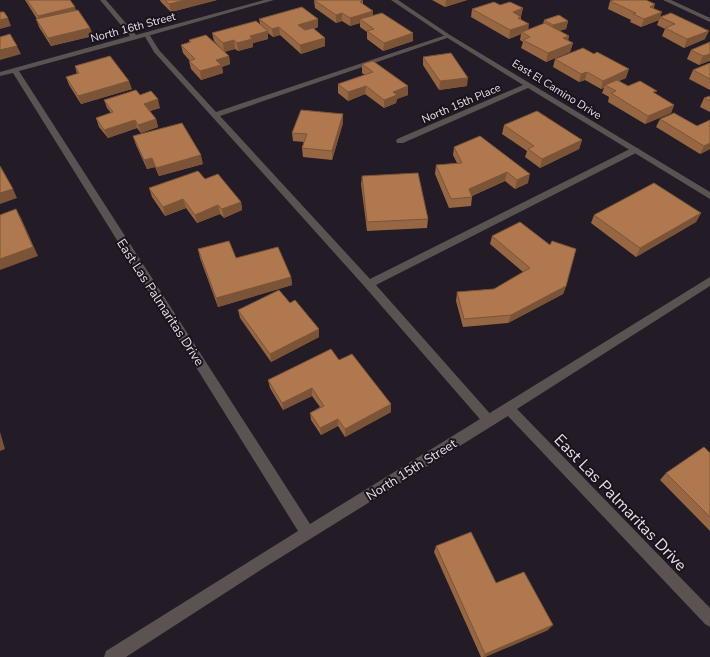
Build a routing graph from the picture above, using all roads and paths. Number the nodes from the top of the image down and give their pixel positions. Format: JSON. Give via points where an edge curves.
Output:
{"nodes":[{"id":1,"x":103,"y":0,"type":"edge"},
{"id":2,"x":271,"y":0,"type":"edge"},
{"id":3,"x":394,"y":0,"type":"edge"},
{"id":4,"x":666,"y":0,"type":"edge"},
{"id":5,"x":710,"y":20,"type":"edge"},
{"id":6,"x":147,"y":35,"type":"junction"},
{"id":7,"x":448,"y":36,"type":"junction"},
{"id":8,"x":135,"y":38,"type":"junction"},
{"id":9,"x":15,"y":70,"type":"junction"},
{"id":10,"x":0,"y":74,"type":"edge"},
{"id":11,"x":530,"y":85,"type":"junction"},
{"id":12,"x":216,"y":115,"type":"junction"},
{"id":13,"x":400,"y":141,"type":"dead end"},
{"id":14,"x":635,"y":150,"type":"junction"},
{"id":15,"x":710,"y":196,"type":"edge"},
{"id":16,"x":710,"y":281,"type":"edge"},
{"id":17,"x":369,"y":284,"type":"junction"},
{"id":18,"x":508,"y":408,"type":"junction"},
{"id":19,"x":489,"y":421,"type":"junction"},
{"id":20,"x":308,"y":533,"type":"junction"},
{"id":21,"x":710,"y":619,"type":"edge"},
{"id":22,"x":112,"y":657,"type":"edge"}],
"edges":[{"from":1,"to":8,"type":"street"},
{"from":2,"to":6,"type":"street","name":"North 16th Street"},
{"from":3,"to":7,"type":"street","name":"East El Camino Drive"},
{"from":4,"to":5,"type":"street"},
{"from":6,"to":8,"type":"street","name":"North 16th Street"},
{"from":6,"to":12,"type":"street","via":[[156,51]]},
{"from":7,"to":11,"type":"street","name":"East El Camino Drive"},
{"from":7,"to":12,"type":"street"},
{"from":8,"to":9,"type":"street","name":"North 16th Street"},
{"from":9,"to":10,"type":"street","name":"North 16th Street"},
{"from":9,"to":20,"type":"street","name":"East Las Palmaritas Drive"},
{"from":11,"to":13,"type":"street","name":"North 15th Place"},
{"from":11,"to":14,"type":"street","name":"East El Camino Drive"},
{"from":12,"to":17,"type":"street"},
{"from":14,"to":15,"type":"street","name":"East El Camino Drive"},
{"from":14,"to":17,"type":"street"},
{"from":16,"to":18,"type":"street","name":"North 15th Street"},
{"from":17,"to":19,"type":"street"},
{"from":18,"to":19,"type":"street","name":"North 15th Street"},
{"from":18,"to":21,"type":"street","name":"East Las Palmaritas Drive"},
{"from":19,"to":20,"type":"street","name":"North 15th Street"},
{"from":20,"to":22,"type":"street","name":"North 15th Street"}]}
